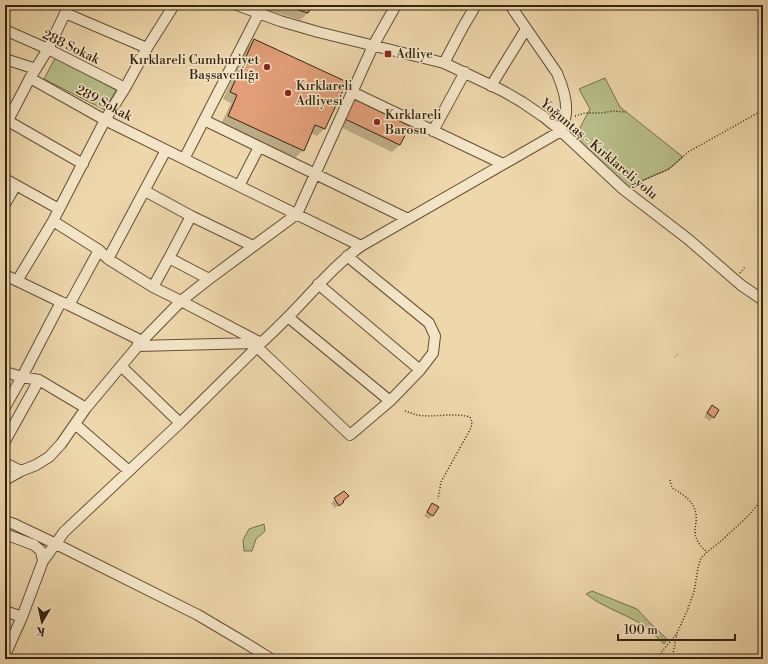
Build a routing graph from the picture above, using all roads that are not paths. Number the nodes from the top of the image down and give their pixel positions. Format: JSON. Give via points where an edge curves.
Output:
{"nodes":[{"id":1,"x":174,"y":5,"type":"edge"},
{"id":2,"x":237,"y":5,"type":"edge"},
{"id":3,"x":396,"y":5,"type":"edge"},
{"id":4,"x":476,"y":5,"type":"edge"},
{"id":5,"x":510,"y":5,"type":"edge"},
{"id":6,"x":68,"y":7,"type":"edge"},
{"id":7,"x":259,"y":13,"type":"junction"},
{"id":8,"x":526,"y":29,"type":"junction"},
{"id":9,"x":5,"y":30,"type":"edge"},
{"id":10,"x":374,"y":46,"type":"junction"},
{"id":11,"x":147,"y":48,"type":"junction"},
{"id":12,"x":48,"y":49,"type":"junction"},
{"id":13,"x":5,"y":59,"type":"edge"},
{"id":14,"x":444,"y":63,"type":"junction"},
{"id":15,"x":465,"y":72,"type":"junction"},
{"id":16,"x":33,"y":73,"type":"junction"},
{"id":17,"x":491,"y":86,"type":"junction"},
{"id":18,"x":125,"y":88,"type":"junction"},
{"id":19,"x":352,"y":92,"type":"junction"},
{"id":20,"x":106,"y":120,"type":"junction"},
{"id":21,"x":204,"y":120,"type":"junction"},
{"id":22,"x":6,"y":123,"type":"edge"},
{"id":23,"x":434,"y":131,"type":"junction"},
{"id":24,"x":561,"y":131,"type":"junction"},
{"id":25,"x":259,"y":147,"type":"junction"},
{"id":26,"x":166,"y":150,"type":"junction"},
{"id":27,"x":184,"y":159,"type":"junction"},
{"id":28,"x":83,"y":164,"type":"junction"},
{"id":29,"x":504,"y":164,"type":"junction"},
{"id":30,"x":315,"y":174,"type":"junction"},
{"id":31,"x":5,"y":179,"type":"edge"},
{"id":32,"x":16,"y":185,"type":"junction"},
{"id":33,"x":238,"y":186,"type":"junction"},
{"id":34,"x":145,"y":191,"type":"junction"},
{"id":35,"x":5,"y":204,"type":"edge"},
{"id":36,"x":59,"y":209,"type":"junction"},
{"id":37,"x":297,"y":214,"type":"junction"},
{"id":38,"x":191,"y":216,"type":"junction"},
{"id":39,"x":408,"y":219,"type":"junction"},
{"id":40,"x":53,"y":221,"type":"junction"},
{"id":41,"x":253,"y":246,"type":"junction"},
{"id":42,"x":361,"y":246,"type":"junction"},
{"id":43,"x":99,"y":250,"type":"junction"},
{"id":44,"x":347,"y":256,"type":"junction"},
{"id":45,"x":169,"y":258,"type":"junction"},
{"id":46,"x":108,"y":259,"type":"junction"},
{"id":47,"x":209,"y":279,"type":"junction"},
{"id":48,"x":9,"y":280,"type":"edge"},
{"id":49,"x":318,"y":284,"type":"junction"},
{"id":50,"x":153,"y":287,"type":"junction"},
{"id":51,"x":763,"y":300,"type":"edge"},
{"id":52,"x":182,"y":301,"type":"junction"},
{"id":53,"x":65,"y":303,"type":"junction"},
{"id":54,"x":288,"y":317,"type":"junction"},
{"id":55,"x":139,"y":343,"type":"junction"},
{"id":56,"x":259,"y":345,"type":"junction"},
{"id":57,"x":121,"y":366,"type":"junction"},
{"id":58,"x":420,"y":370,"type":"junction"},
{"id":59,"x":5,"y":372,"type":"edge"},
{"id":60,"x":22,"y":377,"type":"junction"},
{"id":61,"x":39,"y":380,"type":"junction"},
{"id":62,"x":390,"y":401,"type":"junction"},
{"id":63,"x":5,"y":407,"type":"edge"},
{"id":64,"x":86,"y":408,"type":"junction"},
{"id":65,"x":180,"y":423,"type":"junction"},
{"id":66,"x":75,"y":424,"type":"junction"},
{"id":67,"x":5,"y":441,"type":"edge"},
{"id":68,"x":5,"y":463,"type":"edge"},
{"id":69,"x":21,"y":471,"type":"junction"},
{"id":70,"x":129,"y":471,"type":"junction"},
{"id":71,"x":5,"y":480,"type":"edge"},
{"id":72,"x":5,"y":521,"type":"edge"},
{"id":73,"x":5,"y":534,"type":"edge"},
{"id":74,"x":56,"y":544,"type":"junction"},
{"id":75,"x":43,"y":561,"type":"junction"},
{"id":76,"x":5,"y":611,"type":"edge"},
{"id":77,"x":22,"y":617,"type":"junction"},
{"id":78,"x":5,"y":655,"type":"edge"},
{"id":79,"x":271,"y":659,"type":"edge"}],
"edges":[{"from":1,"to":11,"type":"street"},
{"from":2,"to":7,"type":"street","name":"Yoğuntaş - Kırklareli yolu"},
{"from":3,"to":10,"type":"street"},
{"from":4,"to":14,"type":"street"},
{"from":5,"to":8,"type":"street"},
{"from":6,"to":11,"type":"street"},
{"from":6,"to":12,"type":"street"},
{"from":7,"to":10,"type":"street","name":"Yoğuntaş - Kırklareli yolu"},
{"from":7,"to":21,"type":"street"},
{"from":8,"to":17,"type":"street"},
{"from":8,"to":24,"type":"street","via":[[562,84],[567,109]]},
{"from":9,"to":12,"type":"street","name":"288 Sokak"},
{"from":10,"to":14,"type":"street","name":"Yoğuntaş - Kırklareli yolu"},
{"from":10,"to":19,"type":"street"},
{"from":11,"to":18,"type":"street"},
{"from":12,"to":16,"type":"street"},
{"from":12,"to":18,"type":"street","name":"288 Sokak"},
{"from":13,"to":16,"type":"street","name":"289 Sokak"},
{"from":14,"to":15,"type":"street","name":"Yoğuntaş - Kırklareli yolu"},
{"from":15,"to":17,"type":"street","name":"Yoğuntaş - Kırklareli yolu"},
{"from":15,"to":23,"type":"street"},
{"from":16,"to":20,"type":"street","name":"289 Sokak"},
{"from":16,"to":22,"type":"street"},
{"from":17,"to":24,"type":"street","name":"Yoğuntaş - Kırklareli yolu","via":[[522,102]]},
{"from":18,"to":20,"type":"street"},
{"from":19,"to":23,"type":"street"},
{"from":19,"to":30,"type":"street"},
{"from":20,"to":26,"type":"street","name":"289 Sokak"},
{"from":20,"to":28,"type":"street"},
{"from":21,"to":25,"type":"street"},
{"from":21,"to":27,"type":"street"},
{"from":22,"to":28,"type":"street"},
{"from":23,"to":29,"type":"street"},
{"from":24,"to":29,"type":"street"},
{"from":24,"to":51,"type":"street","name":"Yoğuntaş - Kırklareli yolu","via":[[623,189]]},
{"from":25,"to":30,"type":"street"},
{"from":25,"to":33,"type":"street"},
{"from":26,"to":27,"type":"street","name":"289 Sokak"},
{"from":26,"to":34,"type":"street"},
{"from":27,"to":33,"type":"street","name":"289 Sokak"},
{"from":28,"to":36,"type":"street"},
{"from":29,"to":39,"type":"street"},
{"from":30,"to":37,"type":"street"},
{"from":30,"to":39,"type":"street"},
{"from":31,"to":32,"type":"street"},
{"from":32,"to":35,"type":"street"},
{"from":32,"to":36,"type":"street"},
{"from":33,"to":37,"type":"street","name":"289 Sokak"},
{"from":34,"to":38,"type":"street"},
{"from":34,"to":46,"type":"street"},
{"from":36,"to":40,"type":"street"},
{"from":37,"to":41,"type":"street"},
{"from":37,"to":42,"type":"street","name":"289 Sokak"},
{"from":38,"to":41,"type":"street"},
{"from":38,"to":45,"type":"street"},
{"from":39,"to":42,"type":"street"},
{"from":40,"to":43,"type":"street"},
{"from":40,"to":48,"type":"street"},
{"from":41,"to":47,"type":"street"},
{"from":42,"to":44,"type":"street"},
{"from":43,"to":46,"type":"street"},
{"from":43,"to":53,"type":"street"},
{"from":44,"to":49,"type":"street"},
{"from":44,"to":58,"type":"street","via":[[429,323],[435,336],[433,352]]},
{"from":45,"to":47,"type":"street"},
{"from":45,"to":50,"type":"street"},
{"from":46,"to":50,"type":"street"},
{"from":47,"to":52,"type":"street"},
{"from":48,"to":53,"type":"street"},
{"from":49,"to":54,"type":"street"},
{"from":49,"to":58,"type":"street"},
{"from":50,"to":52,"type":"street"},
{"from":52,"to":55,"type":"street"},
{"from":52,"to":56,"type":"street"},
{"from":53,"to":55,"type":"street"},
{"from":53,"to":60,"type":"street"},
{"from":54,"to":56,"type":"street"},
{"from":54,"to":62,"type":"street"},
{"from":55,"to":56,"type":"street"},
{"from":55,"to":57,"type":"street"},
{"from":56,"to":62,"type":"street","via":[[350,435]]},
{"from":56,"to":65,"type":"street"},
{"from":57,"to":64,"type":"street"},
{"from":57,"to":65,"type":"street"},
{"from":58,"to":62,"type":"street"},
{"from":59,"to":60,"type":"street"},
{"from":60,"to":61,"type":"street"},
{"from":60,"to":63,"type":"street"},
{"from":61,"to":64,"type":"street"},
{"from":61,"to":67,"type":"street"},
{"from":64,"to":66,"type":"street"},
{"from":65,"to":70,"type":"street"},
{"from":66,"to":69,"type":"street","via":[[49,457]]},
{"from":66,"to":70,"type":"street"},
{"from":68,"to":69,"type":"street"},
{"from":69,"to":71,"type":"street"},
{"from":70,"to":74,"type":"street","via":[[64,532]]},
{"from":72,"to":74,"type":"street"},
{"from":73,"to":75,"type":"street","via":[[34,545],[41,551]]},
{"from":74,"to":75,"type":"street"},
{"from":74,"to":79,"type":"street","via":[[198,616]]},
{"from":75,"to":77,"type":"street"},
{"from":76,"to":77,"type":"street"},
{"from":77,"to":78,"type":"street"}]}
